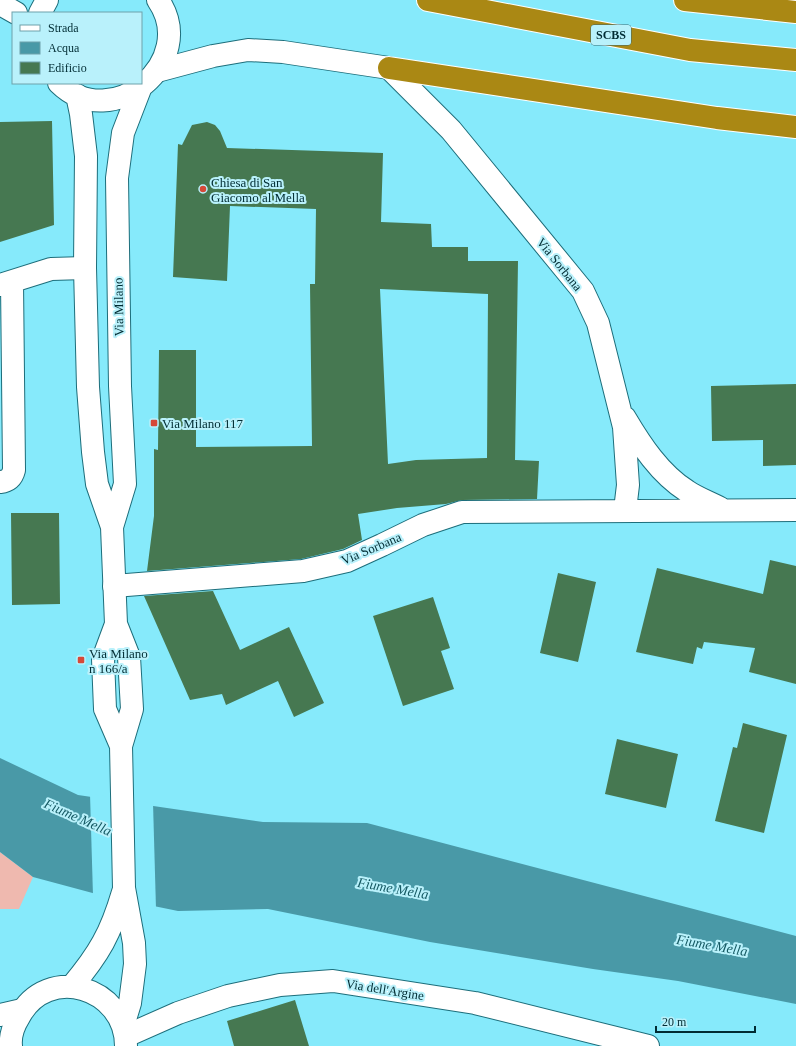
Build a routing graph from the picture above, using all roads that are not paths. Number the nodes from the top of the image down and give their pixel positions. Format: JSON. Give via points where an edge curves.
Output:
{"nodes":[{"id":1,"x":47,"y":0,"type":"edge"},
{"id":2,"x":158,"y":0,"type":"edge"},
{"id":3,"x":428,"y":0,"type":"edge"},
{"id":4,"x":685,"y":0,"type":"edge"},
{"id":5,"x":0,"y":4,"type":"edge"},
{"id":6,"x":14,"y":12,"type":"edge"},
{"id":7,"x":41,"y":12,"type":"edge"},
{"id":8,"x":796,"y":12,"type":"edge"},
{"id":9,"x":796,"y":60,"type":"edge"},
{"id":10,"x":389,"y":68,"type":"junction"},
{"id":11,"x":157,"y":71,"type":"junction"},
{"id":12,"x":68,"y":89,"type":"edge"},
{"id":13,"x":140,"y":89,"type":"junction"},
{"id":14,"x":796,"y":127,"type":"edge"},
{"id":15,"x":85,"y":268,"type":"junction"},
{"id":16,"x":6,"y":284,"type":"edge"},
{"id":17,"x":620,"y":411,"type":"junction"},
{"id":18,"x":0,"y":482,"type":"edge"},
{"id":19,"x":625,"y":510,"type":"junction"},
{"id":20,"x":725,"y":510,"type":"junction"},
{"id":21,"x":796,"y":510,"type":"edge"},
{"id":22,"x":112,"y":527,"type":"junction"},
{"id":23,"x":114,"y":586,"type":"junction"},
{"id":24,"x":124,"y":888,"type":"junction"},
{"id":25,"x":72,"y":986,"type":"junction"},
{"id":26,"x":22,"y":1010,"type":"junction"},
{"id":27,"x":0,"y":1015,"type":"edge"},
{"id":28,"x":125,"y":1036,"type":"edge"},
{"id":29,"x":11,"y":1046,"type":"edge"},
{"id":30,"x":648,"y":1046,"type":"edge"}],
"edges":[{"from":1,"to":7,"type":"street"},
{"from":2,"to":11,"type":"street","name":"Via Milano","via":[[163,8],[168,29],[166,51]]},
{"from":3,"to":9,"type":"highway","number":"SCBS","via":[[690,50]]},
{"from":4,"to":8,"type":"highway"},
{"from":5,"to":6,"type":"street"},
{"from":10,"to":11,"type":"street","via":[[254,50],[213,56]]},
{"from":10,"to":14,"type":"highway","via":[[717,118]]},
{"from":10,"to":17,"type":"street","name":"Via Sorbana","via":[[451,130],[582,291],[598,323]]},
{"from":11,"to":13,"type":"street","name":"Via Milano"},
{"from":12,"to":13,"type":"street","name":"Via Milano","via":[[92,100],[109,100]]},
{"from":12,"to":15,"type":"street","name":"Via Milano","via":[[82,121],[86,156]]},
{"from":13,"to":22,"type":"street","name":"Via Milano","via":[[123,133],[117,178],[120,386],[125,484]]},
{"from":15,"to":16,"type":"street","via":[[51,269]]},
{"from":15,"to":22,"type":"street","name":"Via Milano","via":[[92,452],[97,484]]},
{"from":16,"to":18,"type":"street","via":[[14,470],[8,480]]},
{"from":17,"to":19,"type":"street","name":"Via Sorbana","via":[[624,427],[628,485]]},
{"from":17,"to":20,"type":"street","via":[[642,446],[664,471],[687,491]]},
{"from":19,"to":20,"type":"street","name":"Via Sorbana"},
{"from":19,"to":23,"type":"street","name":"Via Sorbana","via":[[462,512],[423,524],[347,561],[304,571]]},
{"from":20,"to":21,"type":"street","name":"Via Sorbana"},
{"from":22,"to":23,"type":"street","name":"Via Milano"},
{"from":23,"to":24,"type":"street","name":"Via Milano","via":[[116,624],[129,657],[132,709],[121,746]]},
{"from":24,"to":25,"type":"street","name":"Via Milano","via":[[109,933],[92,963]]},
{"from":24,"to":28,"type":"street","name":"Via Milano","via":[[134,943],[135,964]]},
{"from":25,"to":26,"type":"street","via":[[53,988],[35,997]]},
{"from":25,"to":28,"type":"street","via":[[104,998],[115,1010]]},
{"from":26,"to":27,"type":"street"},
{"from":26,"to":29,"type":"street","via":[[14,1025]]},
{"from":28,"to":30,"type":"street","name":"Via dell'Argine","via":[[178,1013],[228,996],[280,984],[333,981],[475,1003]]}]}
